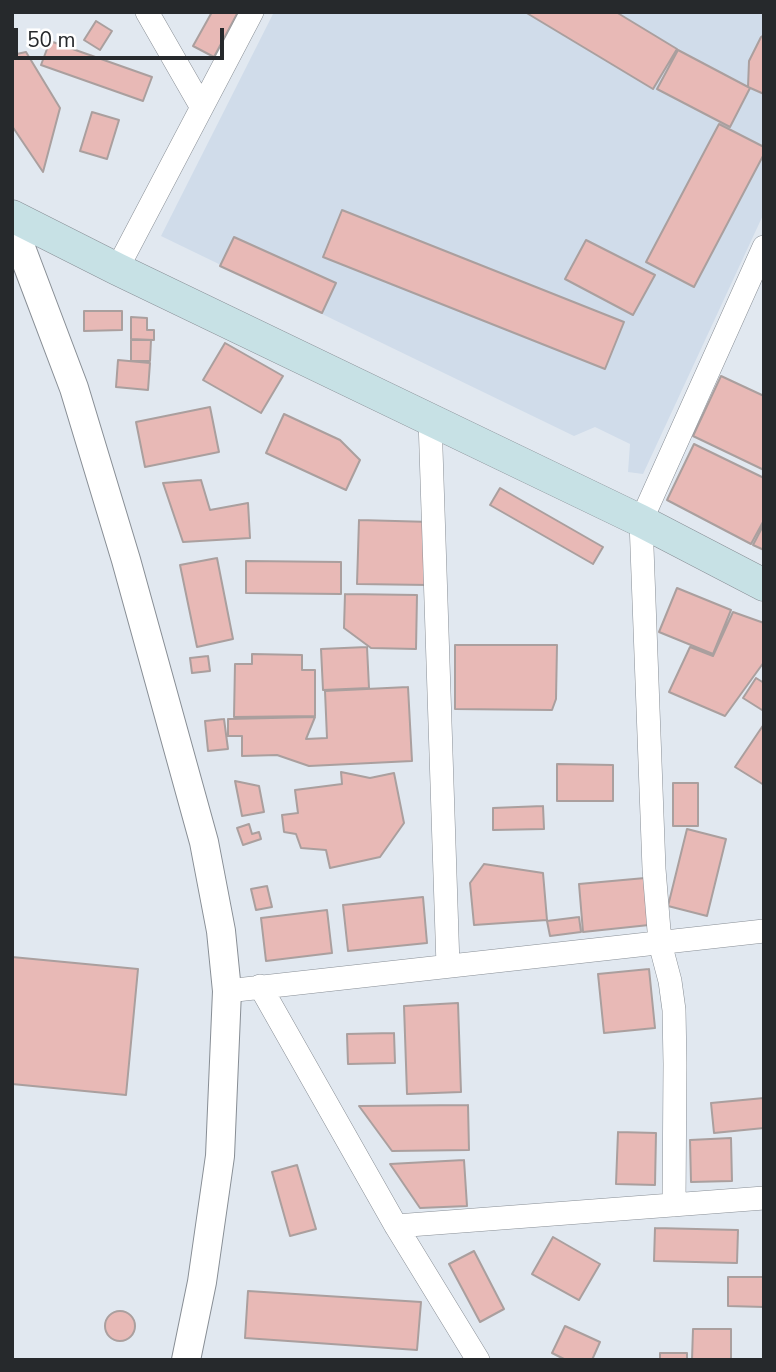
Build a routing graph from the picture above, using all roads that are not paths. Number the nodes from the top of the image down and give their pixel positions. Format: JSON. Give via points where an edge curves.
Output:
{"nodes":[{"id":1,"x":147,"y":12,"type":"edge"},
{"id":2,"x":252,"y":12,"type":"edge"},
{"id":3,"x":201,"y":106,"type":"junction"},
{"id":4,"x":12,"y":216,"type":"edge"},
{"id":5,"x":12,"y":224,"type":"edge"},
{"id":6,"x":764,"y":247,"type":"edge"},
{"id":7,"x":117,"y":269,"type":"junction"},
{"id":8,"x":430,"y":419,"type":"junction"},
{"id":9,"x":640,"y":521,"type":"junction"},
{"id":10,"x":764,"y":585,"type":"edge"},
{"id":11,"x":764,"y":931,"type":"edge"},
{"id":12,"x":660,"y":943,"type":"junction"},
{"id":13,"x":447,"y":966,"type":"junction"},
{"id":14,"x":260,"y":986,"type":"junction"},
{"id":15,"x":228,"y":991,"type":"junction"},
{"id":16,"x":764,"y":1198,"type":"edge"},
{"id":17,"x":674,"y":1205,"type":"junction"},
{"id":18,"x":396,"y":1226,"type":"junction"},
{"id":19,"x":186,"y":1360,"type":"edge"},
{"id":20,"x":478,"y":1360,"type":"edge"}],
"edges":[{"from":1,"to":3,"type":"street"},
{"from":2,"to":3,"type":"street"},
{"from":3,"to":7,"type":"street"},
{"from":4,"to":7,"type":"main road"},
{"from":5,"to":15,"type":"street","via":[[74,388],[170,716],[213,883]]},
{"from":6,"to":9,"type":"street"},
{"from":7,"to":8,"type":"main road"},
{"from":8,"to":9,"type":"main road"},
{"from":8,"to":13,"type":"street"},
{"from":9,"to":10,"type":"main road"},
{"from":9,"to":12,"type":"street"},
{"from":11,"to":12,"type":"street"},
{"from":12,"to":13,"type":"street"},
{"from":12,"to":17,"type":"street","via":[[674,1010]]},
{"from":13,"to":14,"type":"street"},
{"from":14,"to":15,"type":"street"},
{"from":14,"to":18,"type":"street"},
{"from":15,"to":19,"type":"street","via":[[220,1156]]},
{"from":16,"to":17,"type":"street"},
{"from":17,"to":18,"type":"street"},
{"from":18,"to":20,"type":"street"}]}
